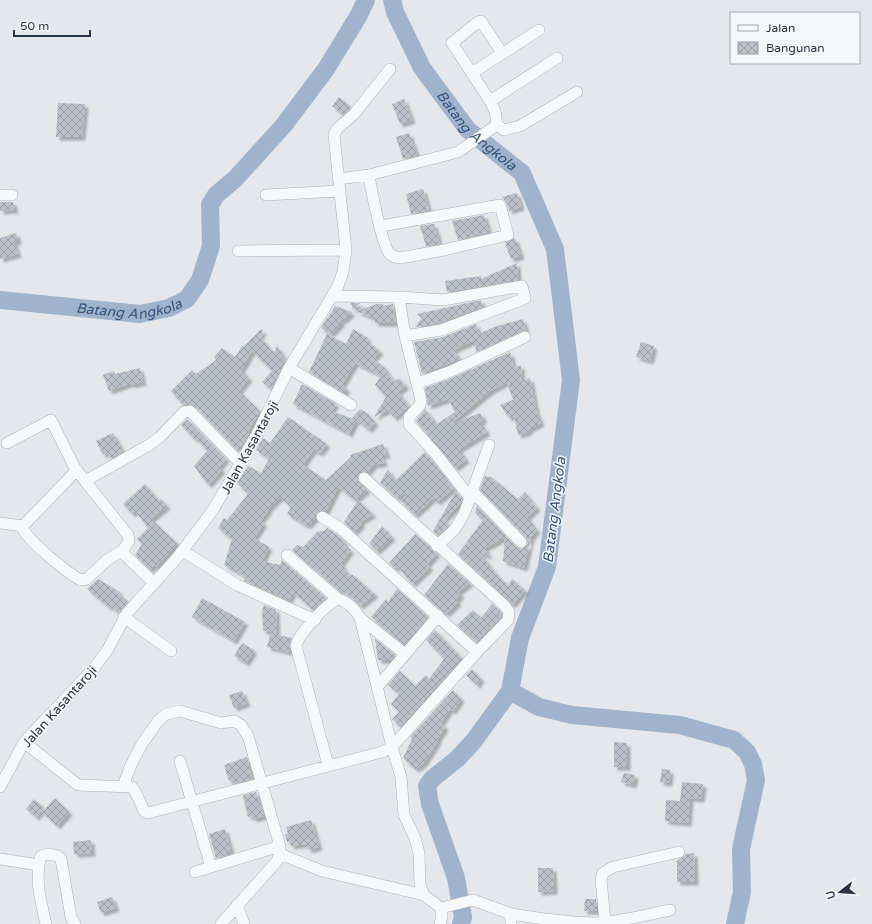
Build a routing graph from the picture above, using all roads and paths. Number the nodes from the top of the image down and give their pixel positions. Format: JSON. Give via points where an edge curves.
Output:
{"nodes":[{"id":1,"x":539,"y":30,"type":"dead end"},
{"id":2,"x":502,"y":53,"type":"junction"},
{"id":3,"x":557,"y":58,"type":"dead end"},
{"id":4,"x":390,"y":68,"type":"dead end"},
{"id":5,"x":472,"y":73,"type":"junction"},
{"id":6,"x":577,"y":92,"type":"dead end"},
{"id":7,"x":490,"y":101,"type":"junction"},
{"id":8,"x":494,"y":127,"type":"junction"},
{"id":9,"x":369,"y":175,"type":"junction"},
{"id":10,"x":338,"y":179,"type":"junction"},
{"id":11,"x":339,"y":191,"type":"junction"},
{"id":12,"x":0,"y":195,"type":"edge"},
{"id":13,"x":12,"y":195,"type":"dead end"},
{"id":14,"x":266,"y":195,"type":"dead end"},
{"id":15,"x":381,"y":226,"type":"junction"},
{"id":16,"x":346,"y":250,"type":"junction"},
{"id":17,"x":238,"y":251,"type":"dead end"},
{"id":18,"x":333,"y":296,"type":"junction"},
{"id":19,"x":398,"y":297,"type":"junction"},
{"id":20,"x":405,"y":336,"type":"junction"},
{"id":21,"x":525,"y":336,"type":"dead end"},
{"id":22,"x":289,"y":368,"type":"junction"},
{"id":23,"x":418,"y":383,"type":"junction"},
{"id":24,"x":351,"y":405,"type":"dead end"},
{"id":25,"x":7,"y":443,"type":"dead end"},
{"id":26,"x":489,"y":445,"type":"dead end"},
{"id":27,"x":241,"y":464,"type":"junction"},
{"id":28,"x":77,"y":470,"type":"junction"},
{"id":29,"x":364,"y":478,"type":"dead end"},
{"id":30,"x":85,"y":481,"type":"junction"},
{"id":31,"x":472,"y":495,"type":"junction"},
{"id":32,"x":322,"y":517,"type":"dead end"},
{"id":33,"x":0,"y":523,"type":"edge"},
{"id":34,"x":22,"y":527,"type":"junction"},
{"id":35,"x":521,"y":542,"type":"dead end"},
{"id":36,"x":437,"y":546,"type":"junction"},
{"id":37,"x":123,"y":550,"type":"junction"},
{"id":38,"x":183,"y":550,"type":"junction"},
{"id":39,"x":287,"y":555,"type":"dead end"},
{"id":40,"x":154,"y":583,"type":"junction"},
{"id":41,"x":338,"y":599,"type":"junction"},
{"id":42,"x":438,"y":616,"type":"junction"},
{"id":43,"x":124,"y":617,"type":"junction"},
{"id":44,"x":360,"y":618,"type":"junction"},
{"id":45,"x":315,"y":620,"type":"junction"},
{"id":46,"x":171,"y":651,"type":"dead end"},
{"id":47,"x":477,"y":652,"type":"junction"},
{"id":48,"x":405,"y":654,"type":"junction"},
{"id":49,"x":378,"y":686,"type":"junction"},
{"id":50,"x":24,"y":742,"type":"junction"},
{"id":51,"x":392,"y":747,"type":"junction"},
{"id":52,"x":180,"y":761,"type":"dead end"},
{"id":53,"x":328,"y":765,"type":"junction"},
{"id":54,"x":262,"y":782,"type":"junction"},
{"id":55,"x":0,"y":786,"type":"edge"},
{"id":56,"x":123,"y":786,"type":"junction"},
{"id":57,"x":193,"y":801,"type":"junction"},
{"id":58,"x":280,"y":850,"type":"junction"},
{"id":59,"x":679,"y":852,"type":"dead end"},
{"id":60,"x":0,"y":859,"type":"edge"},
{"id":61,"x":39,"y":865,"type":"junction"},
{"id":62,"x":211,"y":867,"type":"junction"},
{"id":63,"x":195,"y":872,"type":"dead end"},
{"id":64,"x":424,"y":894,"type":"junction"},
{"id":65,"x":238,"y":905,"type":"junction"},
{"id":66,"x":440,"y":908,"type":"junction"},
{"id":67,"x":670,"y":910,"type":"dead end"},
{"id":68,"x":511,"y":919,"type":"edge"},
{"id":69,"x":605,"y":922,"type":"junction"},
{"id":70,"x":46,"y":924,"type":"edge"},
{"id":71,"x":75,"y":924,"type":"edge"},
{"id":72,"x":221,"y":924,"type":"edge"},
{"id":73,"x":244,"y":924,"type":"edge"},
{"id":74,"x":440,"y":924,"type":"edge"}],
"edges":[{"from":1,"to":2,"type":"street"},
{"from":2,"to":5,"type":"street"},
{"from":2,"to":5,"type":"street","via":[[482,22],[478,22],[452,43]]},
{"from":3,"to":7,"type":"street"},
{"from":4,"to":10,"type":"street","name":"Jalan Kasantaroji","via":[[354,114],[334,133]]},
{"from":5,"to":7,"type":"street"},
{"from":6,"to":8,"type":"street","via":[[516,128],[504,130]]},
{"from":7,"to":8,"type":"street","via":[[495,111]]},
{"from":8,"to":9,"type":"street","via":[[458,152]]},
{"from":9,"to":10,"type":"street"},
{"from":9,"to":15,"type":"street"},
{"from":10,"to":11,"type":"street","name":"Jalan Kasantaroji"},
{"from":11,"to":14,"type":"street"},
{"from":11,"to":16,"type":"street","name":"Jalan Kasantaroji"},
{"from":12,"to":13,"type":"street"},
{"from":15,"to":15,"type":"street","via":[[500,205],[508,235],[400,258],[390,254]]},
{"from":16,"to":17,"type":"street"},
{"from":16,"to":18,"type":"street","name":"Jalan Kasantaroji","via":[[343,272]]},
{"from":18,"to":19,"type":"street"},
{"from":18,"to":22,"type":"street","name":"Jalan Kasantaroji"},
{"from":19,"to":20,"type":"street"},
{"from":19,"to":20,"type":"street","via":[[443,300],[522,286],[526,297],[452,326]]},
{"from":20,"to":23,"type":"street"},
{"from":21,"to":23,"type":"street","via":[[449,372]]},
{"from":22,"to":24,"type":"street"},
{"from":22,"to":27,"type":"street","name":"Jalan Kasantaroji"},
{"from":23,"to":31,"type":"street","via":[[421,403],[408,417],[409,424]]},
{"from":25,"to":28,"type":"street","via":[[51,420]]},
{"from":26,"to":31,"type":"street"},
{"from":27,"to":30,"type":"street","via":[[188,411],[149,445]]},
{"from":27,"to":38,"type":"street","name":"Jalan Kasantaroji","via":[[213,510]]},
{"from":28,"to":30,"type":"street"},
{"from":28,"to":34,"type":"street"},
{"from":29,"to":36,"type":"street"},
{"from":30,"to":37,"type":"street","via":[[128,535],[129,543]]},
{"from":31,"to":35,"type":"street"},
{"from":31,"to":36,"type":"street","via":[[455,529]]},
{"from":32,"to":42,"type":"street","via":[[340,528]]},
{"from":33,"to":34,"type":"street"},
{"from":34,"to":37,"type":"street","via":[[36,545],[81,580],[88,579],[107,560]]},
{"from":36,"to":47,"type":"street","via":[[509,612],[508,620]]},
{"from":37,"to":40,"type":"street","via":[[129,560]]},
{"from":38,"to":40,"type":"street","name":"Jalan Kasantaroji"},
{"from":38,"to":45,"type":"street","via":[[237,585]]},
{"from":39,"to":41,"type":"street"},
{"from":40,"to":43,"type":"street","name":"Jalan Kasantaroji"},
{"from":41,"to":44,"type":"street","via":[[354,608]]},
{"from":41,"to":45,"type":"street"},
{"from":42,"to":47,"type":"street"},
{"from":42,"to":48,"type":"street"},
{"from":43,"to":46,"type":"street"},
{"from":43,"to":50,"type":"street","name":"Jalan Kasantaroji","via":[[108,649],[94,668]]},
{"from":44,"to":48,"type":"street"},
{"from":44,"to":49,"type":"street"},
{"from":45,"to":53,"type":"street","via":[[297,641],[296,651]]},
{"from":47,"to":51,"type":"street"},
{"from":48,"to":49,"type":"street"},
{"from":49,"to":51,"type":"street"},
{"from":50,"to":55,"type":"street","name":"Jalan Kasantaroji"},
{"from":50,"to":56,"type":"street","via":[[78,785]]},
{"from":51,"to":53,"type":"street","via":[[382,752]]},
{"from":51,"to":64,"type":"street","via":[[401,777],[404,815],[418,845],[419,879]]},
{"from":52,"to":57,"type":"street"},
{"from":53,"to":54,"type":"street"},
{"from":54,"to":56,"type":"street","via":[[248,736],[241,725],[234,721],[221,723],[180,711],[166,714],[151,730],[131,765]]},
{"from":54,"to":57,"type":"street"},
{"from":54,"to":58,"type":"street"},
{"from":56,"to":57,"type":"street","via":[[134,789],[146,813]]},
{"from":57,"to":62,"type":"street"},
{"from":58,"to":62,"type":"street"},
{"from":58,"to":64,"type":"street","via":[[322,871]]},
{"from":58,"to":65,"type":"street","via":[[277,861]]},
{"from":59,"to":69,"type":"street","via":[[613,867],[603,873],[601,879]]},
{"from":60,"to":61,"type":"street"},
{"from":61,"to":70,"type":"street","via":[[40,898]]},
{"from":61,"to":71,"type":"street","via":[[42,855],[58,856],[61,859],[71,916]]},
{"from":62,"to":63,"type":"street"},
{"from":64,"to":66,"type":"street"},
{"from":65,"to":72,"type":"street"},
{"from":65,"to":73,"type":"street"},
{"from":66,"to":68,"type":"street","via":[[470,900]]},
{"from":66,"to":74,"type":"street"},
{"from":67,"to":69,"type":"street"},
{"from":68,"to":69,"type":"street"}]}
